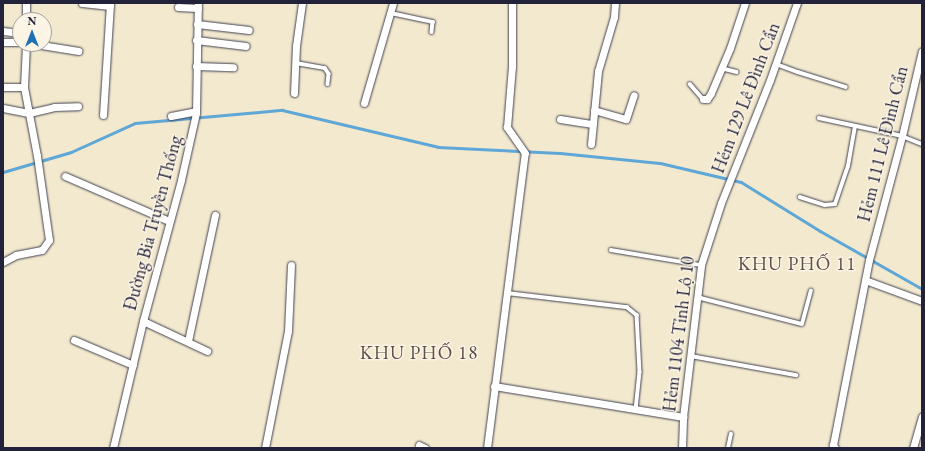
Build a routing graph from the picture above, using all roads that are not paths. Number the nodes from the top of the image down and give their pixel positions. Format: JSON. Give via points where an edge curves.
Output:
{"nodes":[{"id":1,"x":82,"y":3,"type":"edge"},
{"id":2,"x":302,"y":3,"type":"edge"},
{"id":3,"x":394,"y":3,"type":"edge"},
{"id":4,"x":512,"y":3,"type":"edge"},
{"id":5,"x":615,"y":3,"type":"edge"},
{"id":6,"x":745,"y":3,"type":"edge"},
{"id":7,"x":797,"y":3,"type":"edge"},
{"id":8,"x":110,"y":4,"type":"edge"},
{"id":9,"x":198,"y":6,"type":"edge"},
{"id":10,"x":178,"y":7,"type":"dead end"},
{"id":11,"x":391,"y":13,"type":"junction"},
{"id":12,"x":197,"y":24,"type":"junction"},
{"id":13,"x":249,"y":30,"type":"dead end"},
{"id":14,"x":432,"y":32,"type":"dead end"},
{"id":15,"x":196,"y":40,"type":"junction"},
{"id":16,"x":246,"y":46,"type":"dead end"},
{"id":17,"x":52,"y":47,"type":"edge"},
{"id":18,"x":78,"y":51,"type":"dead end"},
{"id":19,"x":922,"y":51,"type":"edge"},
{"id":20,"x":26,"y":52,"type":"edge"},
{"id":21,"x":296,"y":63,"type":"junction"},
{"id":22,"x":776,"y":64,"type":"junction"},
{"id":23,"x":196,"y":66,"type":"junction"},
{"id":24,"x":233,"y":67,"type":"dead end"},
{"id":25,"x":721,"y":68,"type":"junction"},
{"id":26,"x":920,"y":68,"type":"edge"},
{"id":27,"x":738,"y":72,"type":"dead end"},
{"id":28,"x":328,"y":84,"type":"dead end"},
{"id":29,"x":690,"y":84,"type":"dead end"},
{"id":30,"x":846,"y":86,"type":"dead end"},
{"id":31,"x":3,"y":87,"type":"edge"},
{"id":32,"x":24,"y":87,"type":"junction"},
{"id":33,"x":294,"y":93,"type":"dead end"},
{"id":34,"x":634,"y":95,"type":"dead end"},
{"id":35,"x":703,"y":99,"type":"joint"},
{"id":36,"x":364,"y":102,"type":"dead end"},
{"id":37,"x":78,"y":106,"type":"dead end"},
{"id":38,"x":3,"y":108,"type":"edge"},
{"id":39,"x":594,"y":110,"type":"junction"},
{"id":40,"x":196,"y":112,"type":"junction"},
{"id":41,"x":29,"y":113,"type":"junction"},
{"id":42,"x":103,"y":115,"type":"dead end"},
{"id":43,"x":170,"y":116,"type":"dead end"},
{"id":44,"x":819,"y":118,"type":"dead end"},
{"id":45,"x":560,"y":119,"type":"dead end"},
{"id":46,"x":593,"y":124,"type":"junction"},
{"id":47,"x":854,"y":127,"type":"junction"},
{"id":48,"x":902,"y":136,"type":"junction"},
{"id":49,"x":591,"y":144,"type":"dead end"},
{"id":50,"x":922,"y":144,"type":"edge"},
{"id":51,"x":65,"y":176,"type":"dead end"},
{"id":52,"x":800,"y":197,"type":"dead end"},
{"id":53,"x":721,"y":203,"type":"joint"},
{"id":54,"x":215,"y":216,"type":"dead end"},
{"id":55,"x":169,"y":221,"type":"junction"},
{"id":56,"x":611,"y":250,"type":"dead end"},
{"id":57,"x":3,"y":262,"type":"edge"},
{"id":58,"x":291,"y":265,"type":"dead end"},
{"id":59,"x":701,"y":265,"type":"junction"},
{"id":60,"x":865,"y":280,"type":"junction"},
{"id":61,"x":811,"y":291,"type":"dead end"},
{"id":62,"x":506,"y":293,"type":"junction"},
{"id":63,"x":697,"y":297,"type":"junction"},
{"id":64,"x":922,"y":301,"type":"edge"},
{"id":65,"x":143,"y":321,"type":"junction"},
{"id":66,"x":74,"y":340,"type":"dead end"},
{"id":67,"x":188,"y":341,"type":"junction"},
{"id":68,"x":207,"y":351,"type":"dead end"},
{"id":69,"x":691,"y":356,"type":"junction"},
{"id":70,"x":133,"y":365,"type":"junction"},
{"id":71,"x":796,"y":375,"type":"dead end"},
{"id":72,"x":494,"y":386,"type":"junction"},
{"id":73,"x":636,"y":409,"type":"junction"},
{"id":74,"x":922,"y":416,"type":"edge"},
{"id":75,"x":683,"y":417,"type":"junction"},
{"id":76,"x":731,"y":434,"type":"dead end"},
{"id":77,"x":113,"y":448,"type":"edge"},
{"id":78,"x":265,"y":448,"type":"edge"},
{"id":79,"x":487,"y":448,"type":"edge"},
{"id":80,"x":682,"y":448,"type":"edge"},
{"id":81,"x":728,"y":448,"type":"edge"},
{"id":82,"x":835,"y":448,"type":"edge"},
{"id":83,"x":913,"y":448,"type":"edge"}],
"edges":[{"from":1,"to":8,"type":"street"},
{"from":2,"to":21,"type":"street"},
{"from":3,"to":11,"type":"street"},
{"from":4,"to":62,"type":"street","via":[[512,66],[507,127],[525,153]]},
{"from":5,"to":39,"type":"street","via":[[614,17],[598,71]]},
{"from":6,"to":25,"type":"street"},
{"from":7,"to":22,"type":"street","name":"Hẻm 129 Lê Đình Cẩn"},
{"from":8,"to":42,"type":"street"},
{"from":9,"to":10,"type":"street"},
{"from":9,"to":12,"type":"street","name":"Đường Bia Truyền Thống"},
{"from":11,"to":14,"type":"lane","via":[[433,22]]},
{"from":11,"to":36,"type":"street"},
{"from":12,"to":13,"type":"street"},
{"from":12,"to":15,"type":"street","name":"Đường Bia Truyền Thống"},
{"from":15,"to":16,"type":"street"},
{"from":15,"to":23,"type":"street","name":"Đường Bia Truyền Thống"},
{"from":17,"to":18,"type":"street"},
{"from":19,"to":26,"type":"street","name":"Hẻm 111 Lê Đình Cẩn"},
{"from":20,"to":32,"type":"street"},
{"from":21,"to":28,"type":"lane","via":[[325,68],[329,74]]},
{"from":21,"to":33,"type":"street"},
{"from":22,"to":30,"type":"lane"},
{"from":22,"to":53,"type":"street","name":"Hẻm 129 Lê Đình Cẩn"},
{"from":23,"to":24,"type":"street"},
{"from":23,"to":40,"type":"street","name":"Đường Bia Truyền Thống"},
{"from":25,"to":27,"type":"lane"},
{"from":25,"to":35,"type":"street","via":[[711,93],[707,99]]},
{"from":26,"to":48,"type":"street","name":"Hẻm 111 Lê Đình Cẩn"},
{"from":29,"to":35,"type":"lane"},
{"from":31,"to":32,"type":"street"},
{"from":32,"to":41,"type":"street"},
{"from":34,"to":39,"type":"street","via":[[626,119]]},
{"from":37,"to":41,"type":"street","via":[[54,107]]},
{"from":38,"to":41,"type":"street"},
{"from":39,"to":46,"type":"street"},
{"from":40,"to":43,"type":"street"},
{"from":40,"to":55,"type":"street","name":"Đường Bia Truyền Thống"},
{"from":41,"to":57,"type":"street","via":[[38,156],[49,240],[42,250],[16,255]]},
{"from":44,"to":47,"type":"lane"},
{"from":45,"to":46,"type":"street"},
{"from":46,"to":49,"type":"street"},
{"from":47,"to":48,"type":"lane"},
{"from":47,"to":52,"type":"lane","via":[[848,166],[835,204],[825,205]]},
{"from":48,"to":50,"type":"lane"},
{"from":48,"to":60,"type":"street","name":"Hẻm 111 Lê Đình Cẩn"},
{"from":51,"to":55,"type":"street"},
{"from":53,"to":59,"type":"street","name":"Hẻm 1104 Tỉnh Lộ 10"},
{"from":54,"to":67,"type":"street"},
{"from":55,"to":65,"type":"street","name":"Đường Bia Truyền Thống"},
{"from":56,"to":59,"type":"lane"},
{"from":58,"to":78,"type":"street","via":[[288,331]]},
{"from":59,"to":63,"type":"street","name":"Hẻm 1104 Tỉnh Lộ 10"},
{"from":60,"to":64,"type":"street"},
{"from":60,"to":82,"type":"street","name":"Hẻm 111 Lê Đình Cẩn","via":[[833,445]]},
{"from":61,"to":63,"type":"lane","via":[[802,324]]},
{"from":62,"to":72,"type":"street"},
{"from":62,"to":73,"type":"lane","via":[[627,307],[637,315],[640,372]]},
{"from":63,"to":69,"type":"street","name":"Hẻm 1104 Tỉnh Lộ 10"},
{"from":65,"to":67,"type":"street"},
{"from":65,"to":70,"type":"street","name":"Đường Bia Truyền Thống"},
{"from":66,"to":70,"type":"street"},
{"from":67,"to":68,"type":"street"},
{"from":69,"to":71,"type":"lane"},
{"from":69,"to":75,"type":"street","name":"Hẻm 1104 Tỉnh Lộ 10"},
{"from":70,"to":77,"type":"street","name":"Đường Bia Truyền Thống"},
{"from":72,"to":73,"type":"street"},
{"from":72,"to":79,"type":"street"},
{"from":73,"to":75,"type":"street"},
{"from":74,"to":83,"type":"street"},
{"from":75,"to":80,"type":"street","name":"Hẻm 1104 Tỉnh Lộ 10"},
{"from":76,"to":81,"type":"lane"}]}
